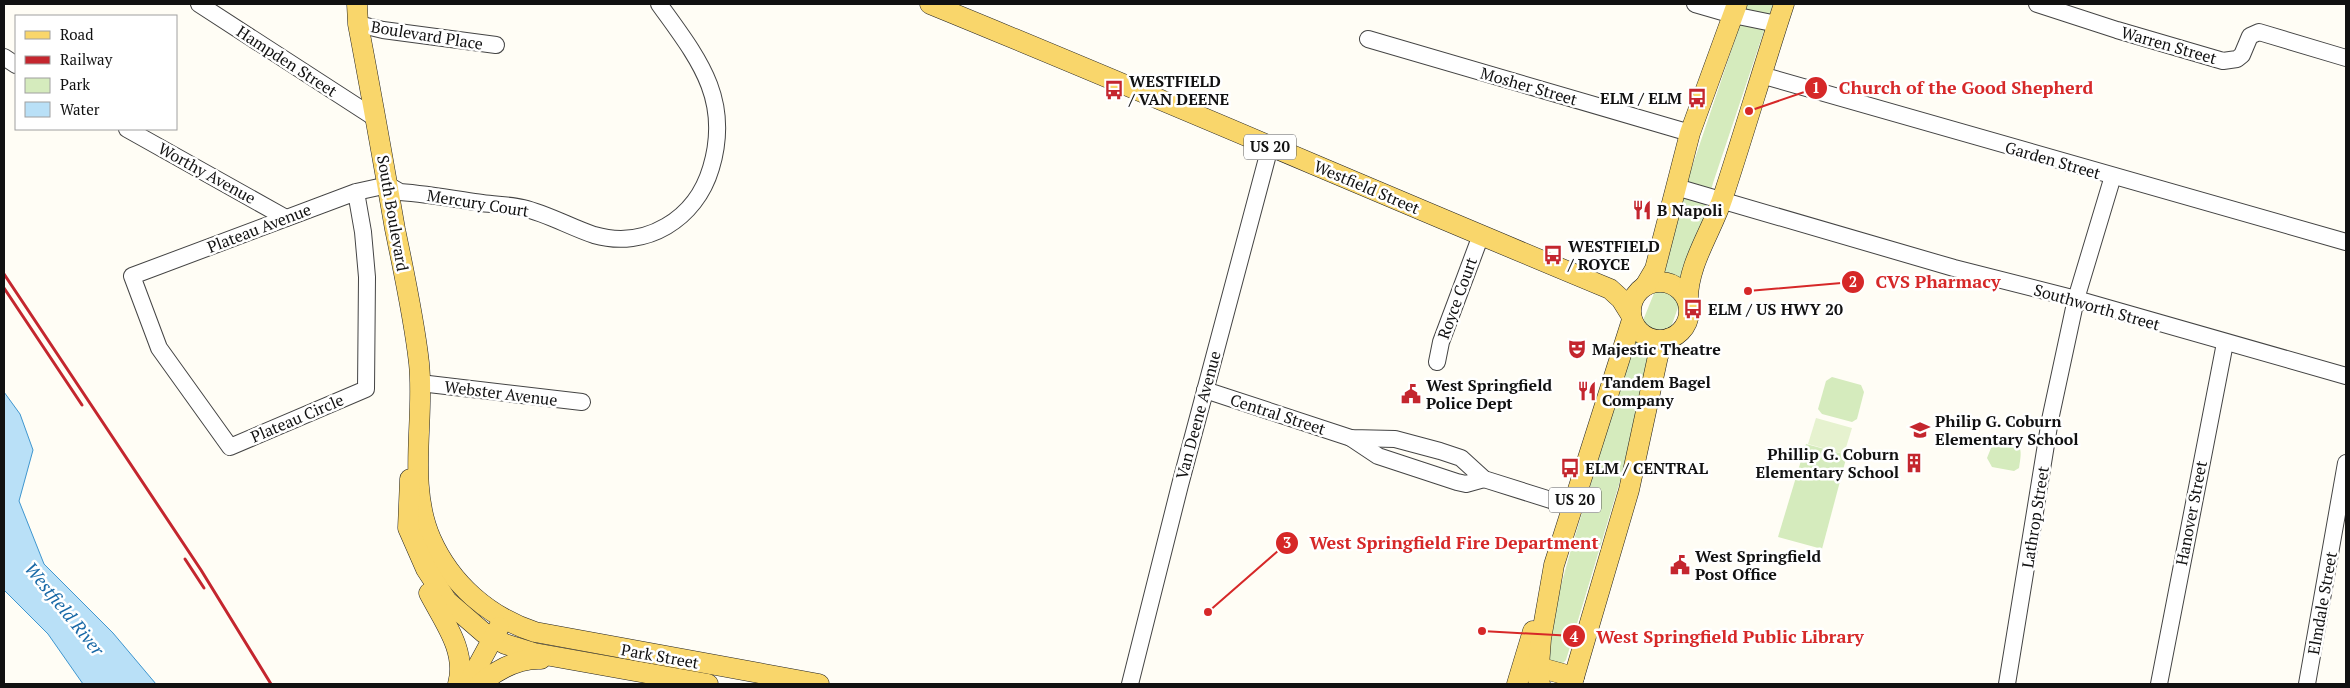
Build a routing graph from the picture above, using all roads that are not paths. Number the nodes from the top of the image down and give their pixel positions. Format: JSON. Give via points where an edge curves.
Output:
{"nodes":[{"id":1,"x":199,"y":4,"type":"edge"},
{"id":2,"x":356,"y":4,"type":"edge"},
{"id":3,"x":659,"y":4,"type":"edge"},
{"id":4,"x":930,"y":4,"type":"edge"},
{"id":5,"x":1695,"y":4,"type":"edge"},
{"id":6,"x":1784,"y":4,"type":"edge"},
{"id":7,"x":2037,"y":4,"type":"edge"},
{"id":8,"x":1735,"y":9,"type":"edge"},
{"id":9,"x":358,"y":24,"type":"junction"},
{"id":10,"x":1777,"y":24,"type":"junction"},
{"id":11,"x":1368,"y":39,"type":"dead end"},
{"id":12,"x":496,"y":45,"type":"dead end"},
{"id":13,"x":4,"y":57,"type":"edge"},
{"id":14,"x":2346,"y":58,"type":"edge"},
{"id":15,"x":15,"y":64,"type":"edge"},
{"id":16,"x":1761,"y":75,"type":"junction"},
{"id":17,"x":375,"y":118,"type":"junction"},
{"id":18,"x":129,"y":130,"type":"edge"},
{"id":19,"x":1690,"y":133,"type":"junction"},
{"id":20,"x":1270,"y":147,"type":"junction"},
{"id":21,"x":2113,"y":176,"type":"junction"},
{"id":22,"x":388,"y":185,"type":"junction"},
{"id":23,"x":1676,"y":187,"type":"junction"},
{"id":24,"x":356,"y":192,"type":"junction"},
{"id":25,"x":1722,"y":199,"type":"junction"},
{"id":26,"x":286,"y":218,"type":"junction"},
{"id":27,"x":1480,"y":235,"type":"junction"},
{"id":28,"x":2346,"y":242,"type":"edge"},
{"id":29,"x":132,"y":276,"type":"joint"},
{"id":30,"x":1641,"y":288,"type":"junction"},
{"id":31,"x":1610,"y":289,"type":"junction"},
{"id":32,"x":2076,"y":299,"type":"junction"},
{"id":33,"x":1688,"y":301,"type":"junction"},
{"id":34,"x":1631,"y":317,"type":"junction"},
{"id":35,"x":1670,"y":338,"type":"junction"},
{"id":36,"x":2224,"y":343,"type":"junction"},
{"id":37,"x":1438,"y":362,"type":"dead end"},
{"id":38,"x":2346,"y":376,"type":"edge"},
{"id":39,"x":420,"y":384,"type":"junction"},
{"id":40,"x":1205,"y":390,"type":"junction"},
{"id":41,"x":582,"y":402,"type":"dead end"},
{"id":42,"x":420,"y":422,"type":"junction"},
{"id":43,"x":1351,"y":438,"type":"junction"},
{"id":44,"x":2346,"y":463,"type":"edge"},
{"id":45,"x":1484,"y":479,"type":"junction"},
{"id":46,"x":1573,"y":507,"type":"junction"},
{"id":47,"x":408,"y":528,"type":"junction"},
{"id":48,"x":1554,"y":565,"type":"junction"},
{"id":49,"x":503,"y":618,"type":"junction"},
{"id":50,"x":494,"y":639,"type":"junction"},
{"id":51,"x":569,"y":660,"type":"junction"},
{"id":52,"x":1539,"y":676,"type":"edge"},
{"id":53,"x":1573,"y":680,"type":"edge"},
{"id":54,"x":458,"y":684,"type":"edge"},
{"id":55,"x":468,"y":684,"type":"edge"},
{"id":56,"x":480,"y":684,"type":"edge"},
{"id":57,"x":708,"y":684,"type":"edge"},
{"id":58,"x":819,"y":684,"type":"edge"},
{"id":59,"x":1130,"y":684,"type":"edge"},
{"id":60,"x":1517,"y":684,"type":"edge"},
{"id":61,"x":2007,"y":684,"type":"edge"},
{"id":62,"x":2159,"y":684,"type":"edge"},
{"id":63,"x":2307,"y":684,"type":"edge"}],
"edges":[{"from":1,"to":17,"type":"street","name":"Hampden Street"},
{"from":2,"to":9,"type":"main road","name":"South Boulevard"},
{"from":3,"to":22,"type":"street","name":"Mercury Court","via":[[702,66],[713,92],[718,120],[716,150],[704,186],[688,209],[672,224],[642,237],[612,239],[522,208],[400,192]]},
{"from":4,"to":20,"type":"main road","name":"Westfield Street","number":"US 20","via":[[1133,86]]},
{"from":5,"to":8,"type":"street"},
{"from":6,"to":10,"type":"main road"},
{"from":7,"to":14,"type":"street","name":"Warren Street","via":[[2223,61],[2237,59],[2250,36],[2260,32]]},
{"from":8,"to":10,"type":"street"},
{"from":8,"to":19,"type":"main road"},
{"from":9,"to":12,"type":"street","name":"Boulevard Place"},
{"from":9,"to":17,"type":"main road","name":"South Boulevard"},
{"from":10,"to":16,"type":"main road"},
{"from":11,"to":19,"type":"street","name":"Mosher Street"},
{"from":13,"to":15,"type":"street"},
{"from":16,"to":21,"type":"street","name":"Garden Street"},
{"from":16,"to":25,"type":"main road"},
{"from":17,"to":22,"type":"main road","name":"South Boulevard"},
{"from":18,"to":26,"type":"street","name":"Worthy Avenue"},
{"from":19,"to":23,"type":"main road"},
{"from":20,"to":27,"type":"main road","name":"Westfield Street","number":"US 20"},
{"from":20,"to":40,"type":"street","name":"Van Deene Avenue"},
{"from":21,"to":28,"type":"street","name":"Garden Street"},
{"from":21,"to":32,"type":"street","name":"Lathrop Street"},
{"from":22,"to":24,"type":"street","name":"Plateau Avenue"},
{"from":22,"to":39,"type":"main road","name":"South Boulevard"},
{"from":23,"to":25,"type":"street","name":"Southworth Street"},
{"from":23,"to":30,"type":"main road","via":[[1656,265],[1651,279]]},
{"from":24,"to":26,"type":"street","name":"Plateau Avenue"},
{"from":24,"to":29,"type":"street","name":"Plateau Circle","via":[[367,277],[366,388],[230,447],[159,348]]},
{"from":25,"to":32,"type":"street","name":"Southworth Street","via":[[1954,268]]},
{"from":25,"to":33,"type":"main road","via":[[1692,273],[1687,290]]},
{"from":26,"to":29,"type":"street","name":"Plateau Avenue"},
{"from":27,"to":31,"type":"main road","name":"Westfield Street","number":"US 20"},
{"from":27,"to":37,"type":"street","name":"Royce Court","via":[[1441,342]]},
{"from":30,"to":31,"type":"main road","name":"Westfield Street","number":"US 20"},
{"from":30,"to":33,"type":"main road","number":"US 20","via":[[1659,281],[1668,282],[1683,292]]},
{"from":30,"to":34,"type":"main road","via":[[1631,305]]},
{"from":31,"to":34,"type":"main road","name":"Westfield Street","number":"US 20","via":[[1621,299]]},
{"from":32,"to":36,"type":"street","name":"Southworth Street"},
{"from":32,"to":61,"type":"street","name":"Lathrop Street","via":[[2050,420]]},
{"from":33,"to":35,"type":"main road","via":[[1688,320],[1683,329]]},
{"from":34,"to":35,"type":"main road","via":[[1639,332],[1648,338]]},
{"from":34,"to":46,"type":"main road","number":"US 20"},
{"from":35,"to":53,"type":"main road","number":"US 20","via":[[1658,356],[1620,523]]},
{"from":36,"to":38,"type":"street","name":"Southworth Street"},
{"from":36,"to":62,"type":"street","name":"Hanover Street"},
{"from":39,"to":41,"type":"street","name":"Webster Avenue"},
{"from":39,"to":42,"type":"main road","name":"South Boulevard"},
{"from":40,"to":43,"type":"street","name":"Central Street"},
{"from":40,"to":59,"type":"street","name":"Van Deene Avenue"},
{"from":42,"to":47,"type":"main road","name":"South Boulevard","via":[[409,486]]},
{"from":42,"to":49,"type":"main road","name":"South Boulevard","via":[[421,501],[431,539],[460,584]]},
{"from":43,"to":45,"type":"street","name":"Central Street","via":[[1378,456],[1457,482],[1466,484]]},
{"from":43,"to":45,"type":"street","name":"Central Street","via":[[1395,439],[1440,451],[1461,458]]},
{"from":44,"to":63,"type":"street","name":"Elmdale Street"},
{"from":45,"to":46,"type":"street","name":"Central Street"},
{"from":46,"to":48,"type":"main road","number":"US 20"},
{"from":47,"to":50,"type":"main road","name":"South Boulevard","via":[[439,592],[460,614]]},
{"from":47,"to":54,"type":"main road","via":[[417,567],[456,647],[460,668]]},
{"from":48,"to":52,"type":"main road","number":"US 20"},
{"from":48,"to":60,"type":"main road"},
{"from":49,"to":50,"type":"main road"},
{"from":49,"to":58,"type":"main road","name":"Park Street","via":[[520,627],[565,639]]},
{"from":50,"to":51,"type":"main road","name":"Park Street","via":[[534,654]]},
{"from":50,"to":55,"type":"main road"},
{"from":51,"to":56,"type":"main road","via":[[536,659],[514,663]]},
{"from":51,"to":57,"type":"main road","name":"Park Street"},
{"from":52,"to":53,"type":"main road"}]}
